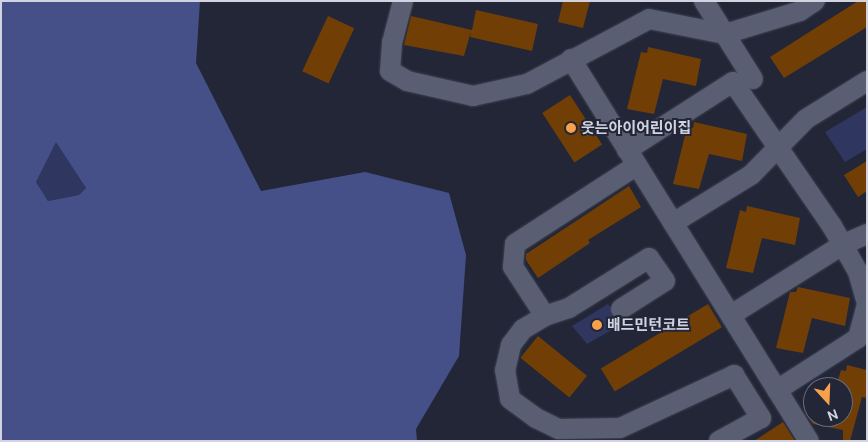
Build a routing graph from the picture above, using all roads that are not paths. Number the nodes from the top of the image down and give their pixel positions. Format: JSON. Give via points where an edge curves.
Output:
{"nodes":[{"id":1,"x":403,"y":1,"type":"edge"},
{"id":2,"x":814,"y":1,"type":"edge"},
{"id":3,"x":708,"y":3,"type":"edge"},
{"id":4,"x":725,"y":34,"type":"junction"},
{"id":5,"x":571,"y":59,"type":"junction"},
{"id":6,"x":752,"y":79,"type":"dead end"},
{"id":7,"x":867,"y":81,"type":"edge"},
{"id":8,"x":777,"y":148,"type":"junction"},
{"id":9,"x":632,"y":157,"type":"junction"},
{"id":10,"x":673,"y":223,"type":"junction"},
{"id":11,"x":867,"y":234,"type":"edge"},
{"id":12,"x":842,"y":245,"type":"junction"},
{"id":13,"x":867,"y":304,"type":"edge"},
{"id":14,"x":621,"y":309,"type":"dead end"},
{"id":15,"x":731,"y":315,"type":"junction"},
{"id":16,"x":544,"y":316,"type":"junction"},
{"id":17,"x":777,"y":390,"type":"junction"},
{"id":18,"x":627,"y":434,"type":"edge"},
{"id":19,"x":719,"y":441,"type":"edge"},
{"id":20,"x":809,"y":441,"type":"edge"}],
"edges":[{"from":1,"to":5,"type":"lane","via":[[392,43],[390,71],[407,81],[473,96],[527,84]]},
{"from":2,"to":4,"type":"lane","via":[[800,10]]},
{"from":3,"to":4,"type":"lane"},
{"from":4,"to":5,"type":"lane","via":[[649,19]]},
{"from":4,"to":6,"type":"lane"},
{"from":5,"to":9,"type":"lane"},
{"from":7,"to":8,"type":"lane","via":[[806,119]]},
{"from":8,"to":9,"type":"lane","via":[[733,82]]},
{"from":8,"to":10,"type":"lane","via":[[751,175]]},
{"from":8,"to":12,"type":"lane"},
{"from":9,"to":10,"type":"lane"},
{"from":9,"to":16,"type":"lane","via":[[515,244],[513,267]]},
{"from":10,"to":15,"type":"lane"},
{"from":11,"to":12,"type":"lane"},
{"from":12,"to":13,"type":"lane","via":[[858,272]]},
{"from":12,"to":15,"type":"lane"},
{"from":13,"to":17,"type":"lane","via":[[858,338]]},
{"from":14,"to":16,"type":"lane","via":[[665,281],[649,258],[569,308]]},
{"from":15,"to":17,"type":"lane"},
{"from":16,"to":18,"type":"lane","via":[[523,329],[511,345],[505,370],[510,398],[536,418],[559,429]]},
{"from":17,"to":20,"type":"lane"},
{"from":18,"to":19,"type":"lane","via":[[734,375],[761,418]]}]}
